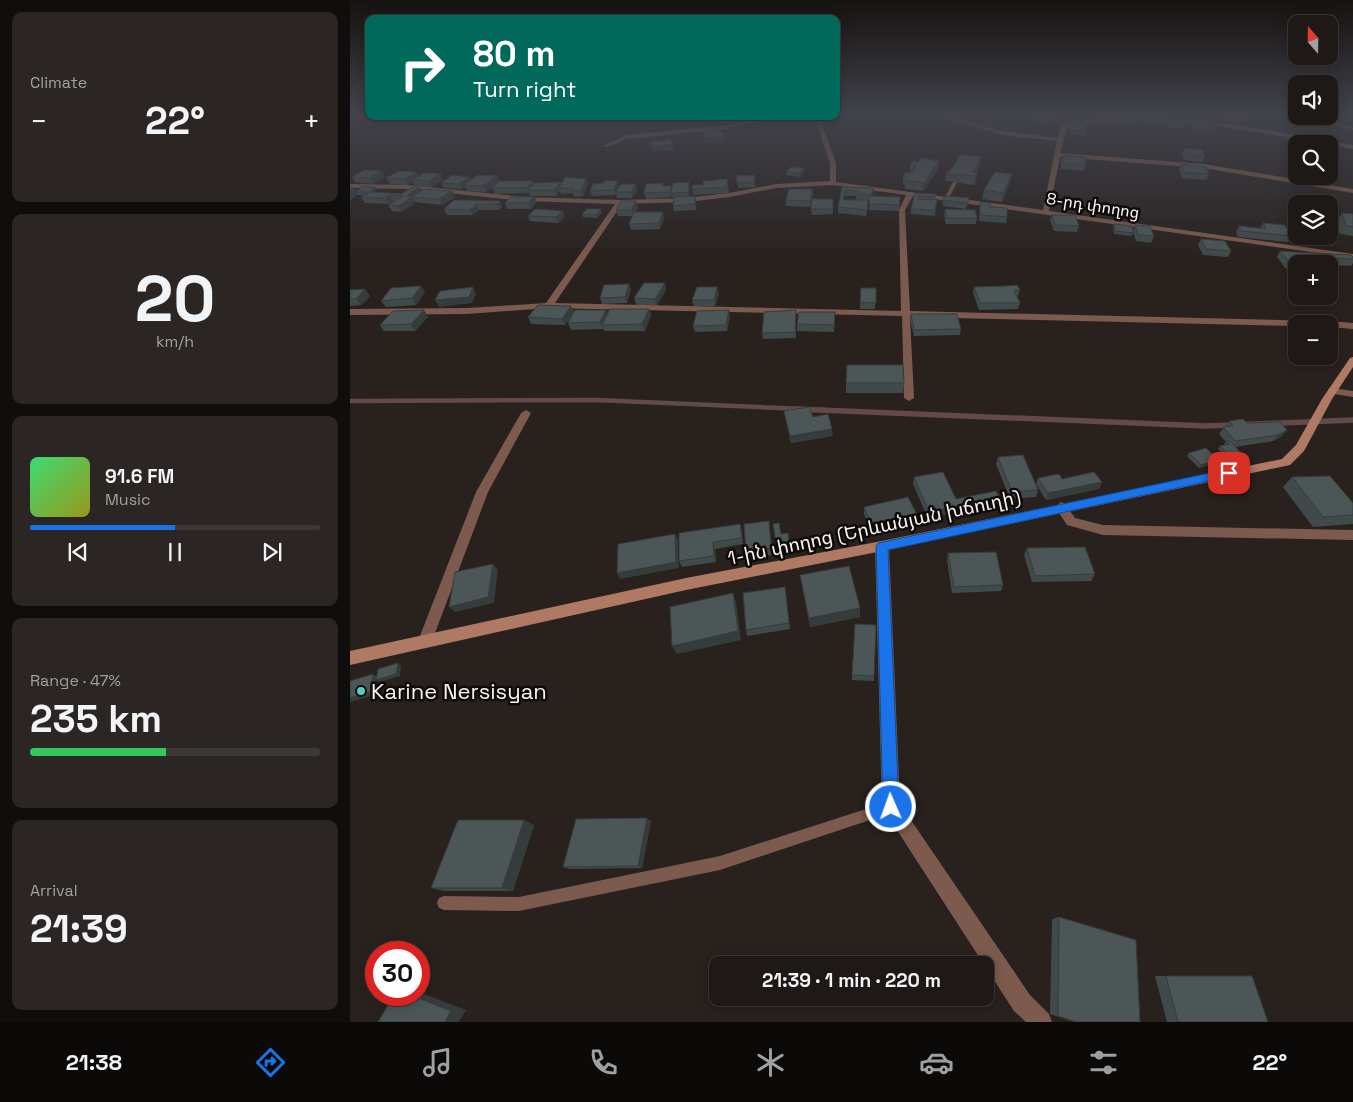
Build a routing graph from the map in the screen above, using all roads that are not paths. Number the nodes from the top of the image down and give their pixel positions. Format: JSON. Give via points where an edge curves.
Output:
{"nodes":[{"id":1,"x":833,"y":162,"type":"edge"},
{"id":2,"x":1056,"y":162,"type":"edge"},
{"id":3,"x":1146,"y":162,"type":"edge"},
{"id":4,"x":1288,"y":179,"type":"edge"},
{"id":5,"x":833,"y":183,"type":"junction"},
{"id":6,"x":955,"y":184,"type":"edge"},
{"id":7,"x":1322,"y":185,"type":"edge"},
{"id":8,"x":350,"y":186,"type":"edge"},
{"id":9,"x":1353,"y":191,"type":"edge"},
{"id":10,"x":911,"y":193,"type":"junction"},
{"id":11,"x":946,"y":198,"type":"junction"},
{"id":12,"x":620,"y":202,"type":"junction"},
{"id":13,"x":1046,"y":211,"type":"junction"},
{"id":14,"x":1353,"y":256,"type":"edge"},
{"id":15,"x":549,"y":305,"type":"junction"},
{"id":16,"x":350,"y":312,"type":"edge"},
{"id":17,"x":907,"y":315,"type":"junction"},
{"id":18,"x":1288,"y":323,"type":"edge"},
{"id":19,"x":1338,"y":325,"type":"edge"},
{"id":20,"x":1353,"y":326,"type":"edge"},
{"id":21,"x":1353,"y":360,"type":"edge"},
{"id":22,"x":1353,"y":394,"type":"edge"},
{"id":23,"x":1329,"y":395,"type":"junction"},
{"id":24,"x":909,"y":398,"type":"dead end"},
{"id":25,"x":526,"y":413,"type":"dead end"},
{"id":26,"x":1060,"y":507,"type":"junction"},
{"id":27,"x":1353,"y":535,"type":"edge"},
{"id":28,"x":882,"y":546,"type":"junction"},
{"id":29,"x":425,"y":641,"type":"junction"},
{"id":30,"x":350,"y":658,"type":"edge"},
{"id":31,"x":891,"y":807,"type":"junction"},
{"id":32,"x":444,"y":903,"type":"edge"},
{"id":33,"x":1041,"y":1022,"type":"edge"}],
"edges":[{"from":1,"to":5,"type":"street"},
{"from":2,"to":13,"type":"street"},
{"from":3,"to":4,"type":"street"},
{"from":5,"to":10,"type":"street","name":"8-րդ փողոց"},
{"from":5,"to":12,"type":"street","name":"8-րդ փողոց","via":[[776,186],[687,200]]},
{"from":6,"to":11,"type":"lane"},
{"from":7,"to":9,"type":"street"},
{"from":8,"to":12,"type":"street","name":"8-րդ փողոց","via":[[408,187],[524,199]]},
{"from":10,"to":11,"type":"street","name":"8-րդ փողոց"},
{"from":10,"to":17,"type":"street","via":[[902,210]]},
{"from":11,"to":13,"type":"street","name":"8-րդ փողոց"},
{"from":12,"to":15,"type":"street"},
{"from":13,"to":14,"type":"street","name":"8-րդ փողոց"},
{"from":15,"to":16,"type":"street","via":[[467,311]]},
{"from":15,"to":17,"type":"street"},
{"from":17,"to":18,"type":"street"},
{"from":17,"to":24,"type":"street"},
{"from":19,"to":20,"type":"street"},
{"from":21,"to":23,"type":"main road","name":"1-ին փողոց (Երևանյան խճուղի)"},
{"from":22,"to":23,"type":"street"},
{"from":23,"to":26,"type":"main road","name":"1-ին փողոց (Երևանյան խճուղի)","via":[[1300,448],[1286,462]]},
{"from":25,"to":29,"type":"street","via":[[482,492]]},
{"from":26,"to":27,"type":"street","via":[[1071,522],[1103,530]]},
{"from":26,"to":28,"type":"main road","name":"1-ին փողոց (Երևանյան խճուղի)"},
{"from":28,"to":29,"type":"main road","name":"1-ին փողոց (Երևանյան խճուղի)","via":[[686,584]]},
{"from":28,"to":31,"type":"street"},
{"from":29,"to":30,"type":"main road","name":"1-ին փողոց (Երևանյան խճուղի)"},
{"from":31,"to":32,"type":"lane","via":[[720,863],[519,904]]},
{"from":31,"to":33,"type":"street","via":[[1022,1003]]}]}
